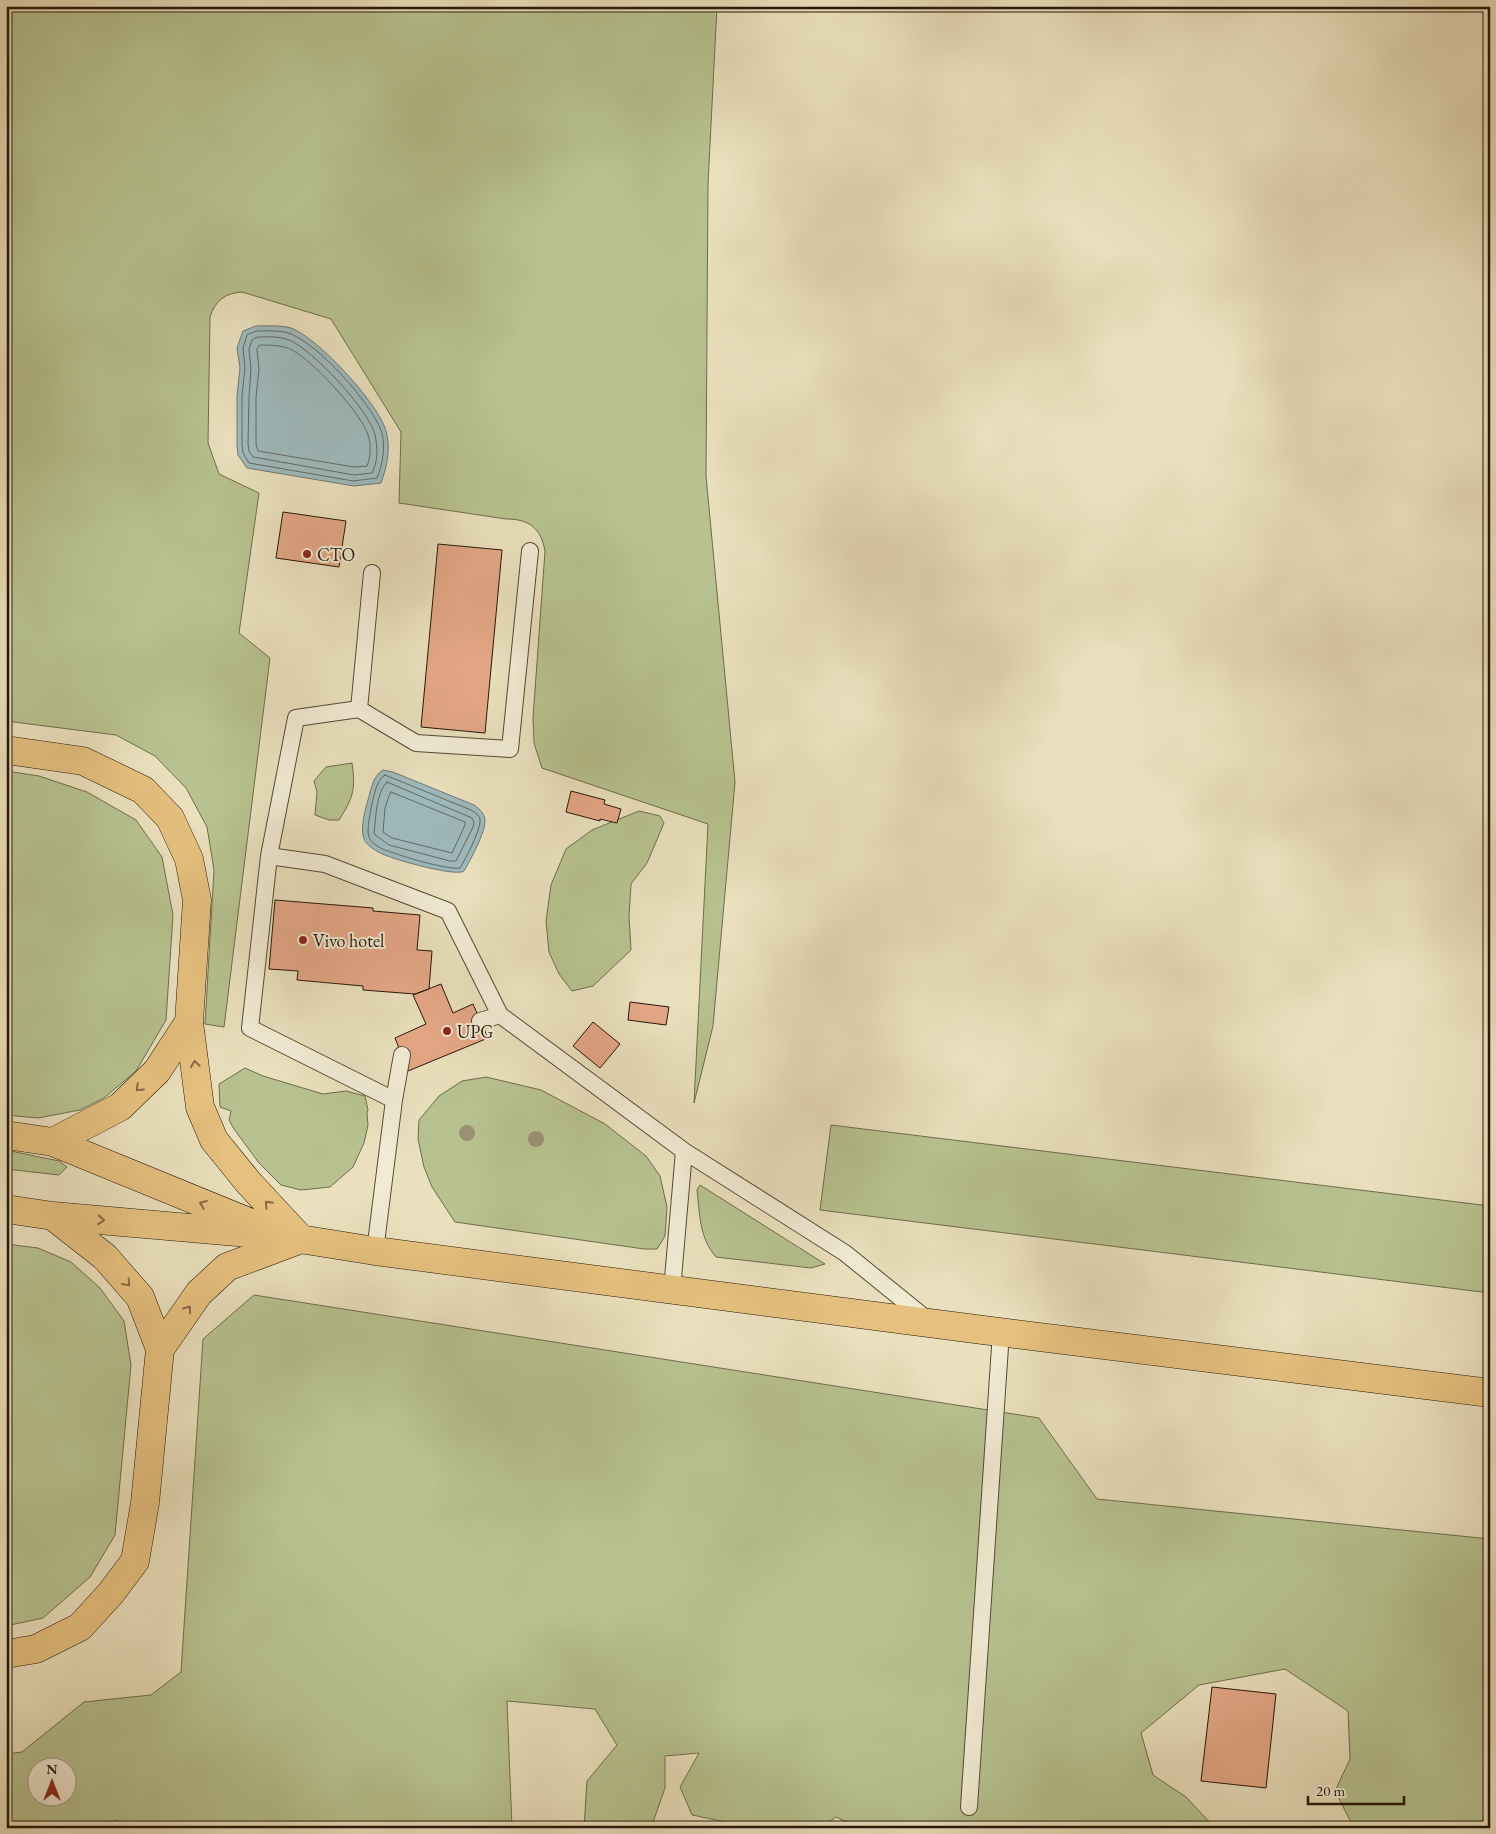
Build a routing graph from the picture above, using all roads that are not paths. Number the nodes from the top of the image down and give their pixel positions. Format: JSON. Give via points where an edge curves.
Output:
{"nodes":[{"id":1,"x":530,"y":551,"type":"dead end"},
{"id":2,"x":372,"y":573,"type":"dead end"},
{"id":3,"x":359,"y":709,"type":"junction"},
{"id":4,"x":6,"y":750,"type":"edge"},
{"id":5,"x":269,"y":856,"type":"junction"},
{"id":6,"x":500,"y":1015,"type":"junction"},
{"id":7,"x":480,"y":1021,"type":"dead end"},
{"id":8,"x":189,"y":1022,"type":"junction"},
{"id":9,"x":402,"y":1055,"type":"dead end"},
{"id":10,"x":394,"y":1100,"type":"junction"},
{"id":11,"x":6,"y":1135,"type":"edge"},
{"id":12,"x":53,"y":1142,"type":"junction"},
{"id":13,"x":684,"y":1151,"type":"junction"},
{"id":14,"x":6,"y":1208,"type":"edge"},
{"id":15,"x":52,"y":1216,"type":"junction"},
{"id":16,"x":291,"y":1238,"type":"junction"},
{"id":17,"x":375,"y":1251,"type":"junction"},
{"id":18,"x":672,"y":1290,"type":"junction"},
{"id":19,"x":932,"y":1323,"type":"junction"},
{"id":20,"x":1002,"y":1332,"type":"junction"},
{"id":21,"x":160,"y":1349,"type":"junction"},
{"id":22,"x":1490,"y":1393,"type":"edge"},
{"id":23,"x":6,"y":1654,"type":"edge"},
{"id":24,"x":969,"y":1807,"type":"dead end"}],
"edges":[{"from":1,"to":3,"type":"lane","via":[[510,749],[416,743]]},
{"from":2,"to":3,"type":"lane"},
{"from":3,"to":5,"type":"lane","via":[[296,718]]},
{"from":4,"to":8,"type":"highway","via":[[83,761],[142,790],[170,818],[189,859],[198,900]]},
{"from":5,"to":6,"type":"lane","via":[[325,864],[448,911]]},
{"from":5,"to":10,"type":"lane","via":[[250,1028]]},
{"from":6,"to":7,"type":"lane"},
{"from":6,"to":13,"type":"lane"},
{"from":8,"to":12,"type":"highway","one_way":true,"via":[[157,1071],[120,1107]]},
{"from":16,"to":8,"type":"highway","one_way":true,"via":[[214,1140],[200,1107]]},
{"from":9,"to":10,"type":"lane"},
{"from":10,"to":17,"type":"lane"},
{"from":11,"to":12,"type":"highway"},
{"from":16,"to":12,"type":"highway","one_way":true},
{"from":13,"to":18,"type":"lane"},
{"from":13,"to":19,"type":"lane","via":[[845,1253]]},
{"from":14,"to":15,"type":"highway"},
{"from":15,"to":16,"type":"highway","one_way":true},
{"from":15,"to":21,"type":"highway","one_way":true,"via":[[105,1257],[140,1297]]},
{"from":16,"to":17,"type":"highway"},
{"from":21,"to":16,"type":"highway","one_way":true,"via":[[199,1293],[227,1267]]},
{"from":17,"to":18,"type":"highway"},
{"from":18,"to":19,"type":"highway"},
{"from":19,"to":20,"type":"highway"},
{"from":20,"to":22,"type":"highway"},
{"from":20,"to":24,"type":"lane"},
{"from":21,"to":23,"type":"highway","via":[[145,1503],[135,1561],[80,1627],[36,1649]]}]}
